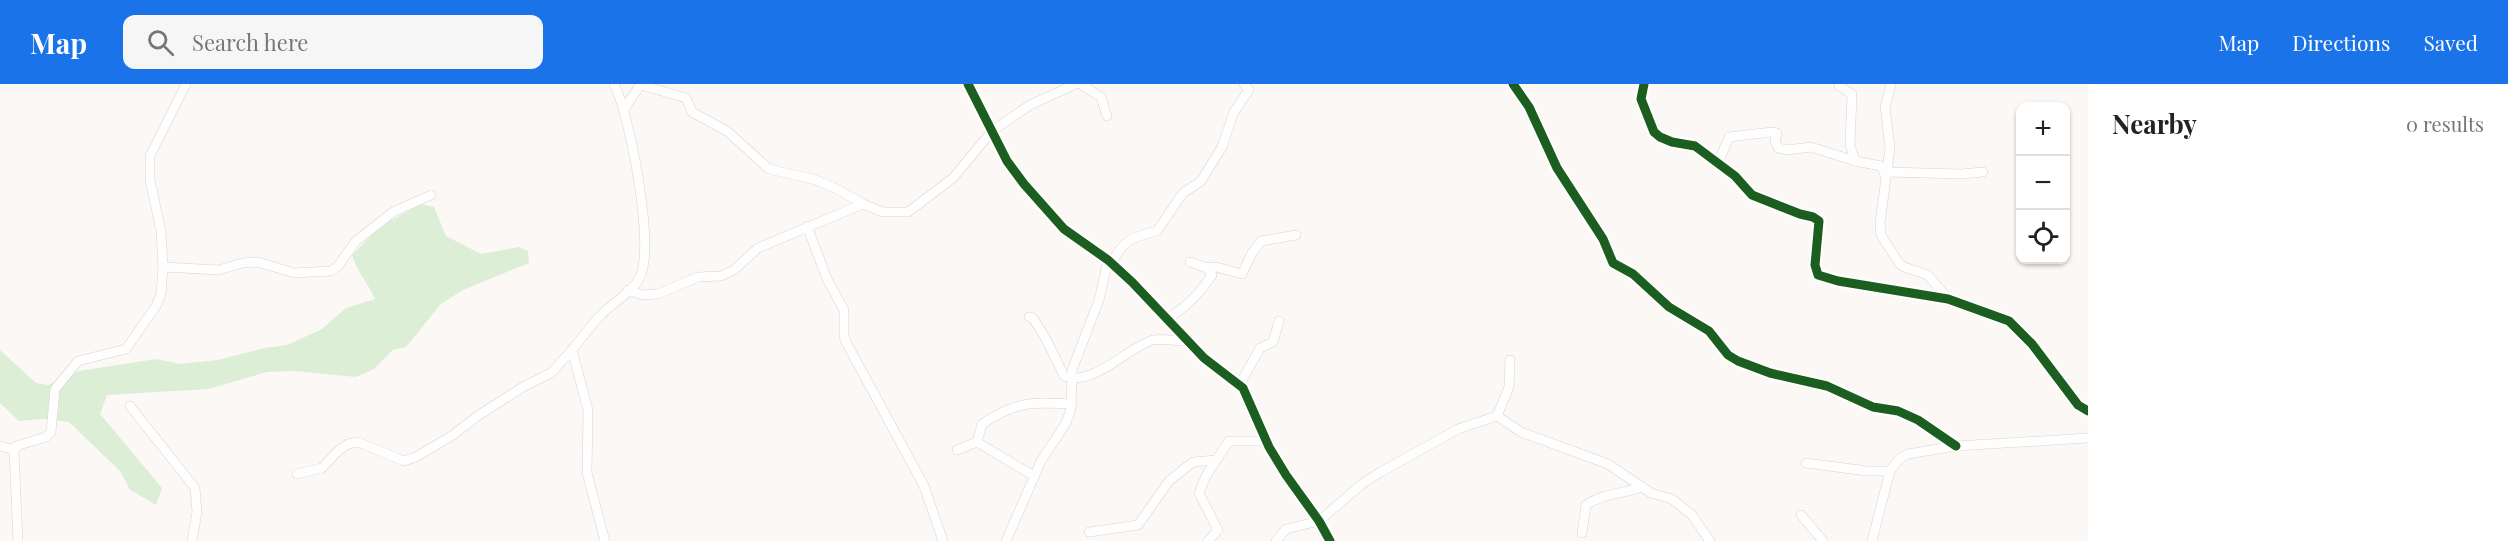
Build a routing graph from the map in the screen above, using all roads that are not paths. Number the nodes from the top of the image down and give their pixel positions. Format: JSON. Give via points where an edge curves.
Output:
{"nodes":[{"id":1,"x":186,"y":84,"type":"edge"},
{"id":2,"x":614,"y":84,"type":"edge"},
{"id":3,"x":968,"y":84,"type":"edge"},
{"id":4,"x":1078,"y":84,"type":"edge"},
{"id":5,"x":1244,"y":84,"type":"edge"},
{"id":6,"x":1513,"y":84,"type":"edge"},
{"id":7,"x":1644,"y":84,"type":"edge"},
{"id":8,"x":1891,"y":84,"type":"edge"},
{"id":9,"x":641,"y":85,"type":"edge"},
{"id":10,"x":1839,"y":86,"type":"dead end"},
{"id":11,"x":624,"y":109,"type":"junction"},
{"id":12,"x":1107,"y":116,"type":"dead end"},
{"id":13,"x":993,"y":131,"type":"junction"},
{"id":14,"x":1720,"y":154,"type":"junction"},
{"id":15,"x":1709,"y":157,"type":"junction"},
{"id":16,"x":1855,"y":161,"type":"junction"},
{"id":17,"x":1720,"y":167,"type":"junction"},
{"id":18,"x":1983,"y":172,"type":"dead end"},
{"id":19,"x":1888,"y":176,"type":"junction"},
{"id":20,"x":431,"y":195,"type":"dead end"},
{"id":21,"x":863,"y":204,"type":"junction"},
{"id":22,"x":807,"y":226,"type":"junction"},
{"id":23,"x":1296,"y":235,"type":"dead end"},
{"id":24,"x":1190,"y":261,"type":"dead end"},
{"id":25,"x":1110,"y":262,"type":"junction"},
{"id":26,"x":163,"y":267,"type":"junction"},
{"id":27,"x":1207,"y":267,"type":"junction"},
{"id":28,"x":628,"y":290,"type":"junction"},
{"id":29,"x":1948,"y":299,"type":"junction"},
{"id":30,"x":1029,"y":318,"type":"dead end"},
{"id":31,"x":1166,"y":319,"type":"junction"},
{"id":32,"x":1279,"y":321,"type":"dead end"},
{"id":33,"x":1186,"y":341,"type":"junction"},
{"id":34,"x":572,"y":350,"type":"junction"},
{"id":35,"x":1509,"y":360,"type":"dead end"},
{"id":36,"x":1071,"y":378,"type":"junction"},
{"id":37,"x":1240,"y":384,"type":"junction"},
{"id":38,"x":1071,"y":404,"type":"junction"},
{"id":39,"x":130,"y":406,"type":"dead end"},
{"id":40,"x":2088,"y":411,"type":"edge"},
{"id":41,"x":1497,"y":416,"type":"junction"},
{"id":42,"x":2088,"y":438,"type":"edge"},
{"id":43,"x":1266,"y":441,"type":"junction"},
{"id":44,"x":977,"y":442,"type":"junction"},
{"id":45,"x":0,"y":446,"type":"edge"},
{"id":46,"x":1956,"y":447,"type":"junction"},
{"id":47,"x":15,"y":450,"type":"junction"},
{"id":48,"x":957,"y":450,"type":"dead end"},
{"id":49,"x":1216,"y":460,"type":"junction"},
{"id":50,"x":1806,"y":463,"type":"dead end"},
{"id":51,"x":1890,"y":471,"type":"junction"},
{"id":52,"x":297,"y":474,"type":"dead end"},
{"id":53,"x":1034,"y":476,"type":"junction"},
{"id":54,"x":1642,"y":487,"type":"junction"},
{"id":55,"x":1801,"y":515,"type":"dead end"},
{"id":56,"x":1319,"y":521,"type":"junction"},
{"id":57,"x":1089,"y":532,"type":"dead end"},
{"id":58,"x":1582,"y":533,"type":"dead end"},
{"id":59,"x":18,"y":541,"type":"edge"},
{"id":60,"x":192,"y":541,"type":"edge"},
{"id":61,"x":605,"y":541,"type":"edge"},
{"id":62,"x":944,"y":541,"type":"edge"},
{"id":63,"x":1006,"y":541,"type":"edge"},
{"id":64,"x":1208,"y":541,"type":"edge"},
{"id":65,"x":1276,"y":541,"type":"edge"},
{"id":66,"x":1330,"y":541,"type":"edge"},
{"id":67,"x":1710,"y":541,"type":"edge"},
{"id":68,"x":1823,"y":541,"type":"edge"},
{"id":69,"x":1872,"y":541,"type":"edge"}],
"edges":[{"from":1,"to":26,"type":"street","via":[[150,156]]},
{"from":2,"to":11,"type":"street"},
{"from":3,"to":13,"type":"street"},
{"from":4,"to":12,"type":"street","via":[[1101,97]]},
{"from":4,"to":13,"type":"street","via":[[1030,105]]},
{"from":5,"to":25,"type":"street","via":[[1249,90],[1234,112],[1222,147],[1201,181],[1183,193],[1157,231],[1126,241]]},
{"from":6,"to":46,"type":"street","via":[[1529,106],[1557,168],[1603,239],[1613,263],[1633,274],[1669,307],[1709,331],[1728,355],[1738,361],[1827,386],[1873,407],[1899,411]]},
{"from":7,"to":15,"type":"street","via":[[1641,99],[1654,132],[1672,142],[1695,146]]},
{"from":8,"to":19,"type":"street","via":[[1885,107],[1890,148]]},
{"from":9,"to":11,"type":"street"},
{"from":9,"to":21,"type":"street","via":[[686,98],[692,112],[727,130],[769,169],[816,180]]},
{"from":10,"to":16,"type":"street","via":[[1852,94],[1850,145]]},
{"from":11,"to":28,"type":"street","via":[[642,202],[644,256],[641,276]]},
{"from":13,"to":21,"type":"street","via":[[953,178],[908,212],[883,212]]},
{"from":13,"to":25,"type":"street","via":[[1030,191],[1064,229]]},
{"from":14,"to":15,"type":"street"},
{"from":14,"to":16,"type":"street","via":[[1729,137],[1772,132],[1777,133],[1778,148],[1811,147]]},
{"from":14,"to":17,"type":"street"},
{"from":15,"to":17,"type":"street"},
{"from":16,"to":19,"type":"street","via":[[1881,166]]},
{"from":17,"to":29,"type":"street","via":[[1735,176],[1752,195],[1819,221],[1815,265],[1818,275]]},
{"from":18,"to":19,"type":"street"},
{"from":19,"to":29,"type":"street","via":[[1881,236],[1904,267],[1928,275]]},
{"from":20,"to":26,"type":"street","via":[[393,212],[351,245],[331,271],[294,273],[258,262],[219,270]]},
{"from":21,"to":22,"type":"street"},
{"from":22,"to":28,"type":"street","via":[[758,248],[722,276],[698,277],[658,294],[642,295]]},
{"from":22,"to":62,"type":"street","via":[[827,279],[844,310],[846,342],[924,486]]},
{"from":23,"to":27,"type":"street","via":[[1261,242],[1242,274]]},
{"from":24,"to":27,"type":"street"},
{"from":25,"to":31,"type":"street"},
{"from":25,"to":36,"type":"street"},
{"from":26,"to":47,"type":"street","via":[[156,306],[126,349],[78,361],[55,388],[51,432],[19,444]]},
{"from":27,"to":31,"type":"street","via":[[1212,275],[1201,291]]},
{"from":28,"to":34,"type":"street","via":[[601,314]]},
{"from":29,"to":40,"type":"street","via":[[1997,316],[2020,329],[2078,405]]},
{"from":30,"to":36,"type":"street","via":[[1033,318],[1046,339],[1064,376]]},
{"from":31,"to":33,"type":"street"},
{"from":32,"to":37,"type":"street","via":[[1273,342],[1260,348]]},
{"from":33,"to":36,"type":"street","via":[[1154,340],[1089,375]]},
{"from":33,"to":37,"type":"street"},
{"from":34,"to":52,"type":"street","via":[[551,373],[523,387],[416,458],[404,461],[358,442],[339,450],[322,468]]},
{"from":34,"to":61,"type":"street","via":[[588,410],[587,473]]},
{"from":35,"to":41,"type":"street","via":[[1509,387]]},
{"from":36,"to":38,"type":"street"},
{"from":37,"to":43,"type":"street"},
{"from":38,"to":44,"type":"street","via":[[1030,402],[1003,411],[982,424]]},
{"from":38,"to":53,"type":"street","via":[[1066,423]]},
{"from":39,"to":60,"type":"street","via":[[195,488],[197,512]]},
{"from":41,"to":54,"type":"street","via":[[1521,432],[1608,464]]},
{"from":41,"to":56,"type":"street","via":[[1458,429],[1378,473]]},
{"from":42,"to":46,"type":"street"},
{"from":43,"to":49,"type":"street","via":[[1229,441]]},
{"from":43,"to":56,"type":"street"},
{"from":44,"to":48,"type":"street"},
{"from":44,"to":53,"type":"street"},
{"from":45,"to":47,"type":"street"},
{"from":46,"to":51,"type":"street","via":[[1908,454]]},
{"from":47,"to":59,"type":"street"},
{"from":49,"to":57,"type":"street","via":[[1193,462],[1169,481],[1138,525]]},
{"from":49,"to":64,"type":"street","via":[[1199,494],[1218,530]]},
{"from":50,"to":51,"type":"street"},
{"from":51,"to":69,"type":"street"},
{"from":53,"to":63,"type":"street"},
{"from":54,"to":58,"type":"street","via":[[1600,496],[1586,505]]},
{"from":54,"to":67,"type":"street","via":[[1672,499],[1692,515]]},
{"from":55,"to":68,"type":"street"},
{"from":56,"to":65,"type":"street","via":[[1286,529]]},
{"from":56,"to":66,"type":"street"}]}
